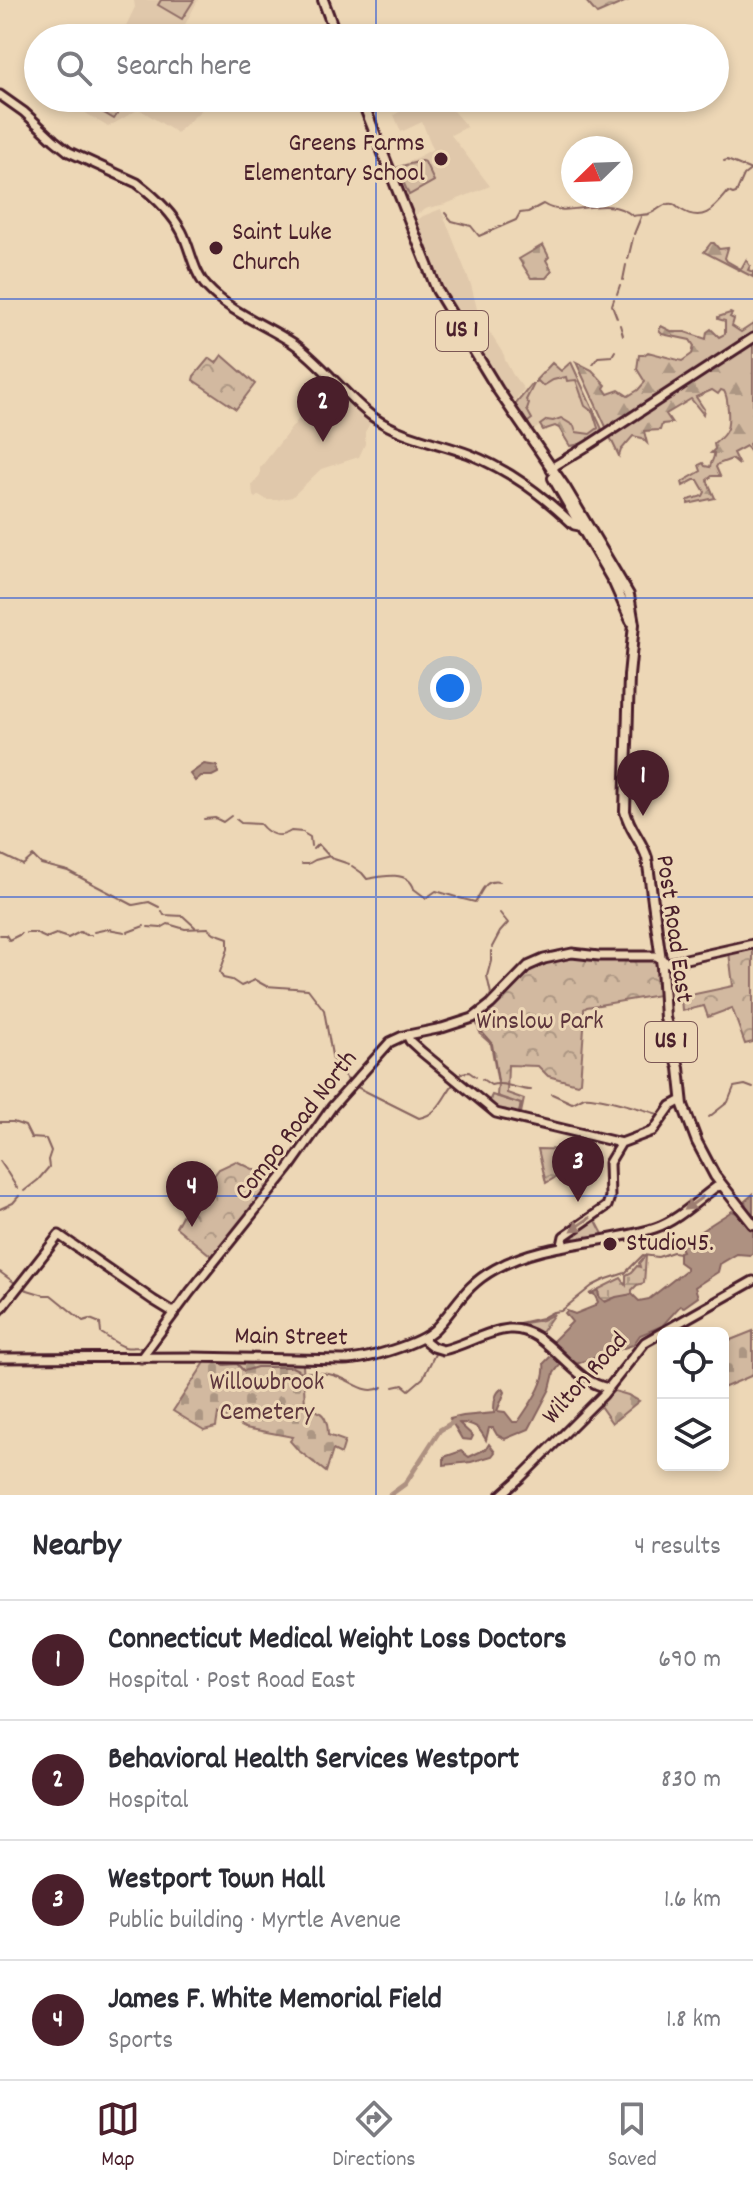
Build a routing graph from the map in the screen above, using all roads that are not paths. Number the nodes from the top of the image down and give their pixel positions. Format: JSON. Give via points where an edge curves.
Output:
{"nodes":[{"id":1,"x":323,"y":0,"type":"edge"},
{"id":2,"x":332,"y":24,"type":"edge"},
{"id":3,"x":0,"y":95,"type":"edge"},
{"id":4,"x":367,"y":112,"type":"edge"},
{"id":5,"x":753,"y":338,"type":"edge"},
{"id":6,"x":589,"y":445,"type":"junction"},
{"id":7,"x":561,"y":466,"type":"junction"},
{"id":8,"x":551,"y":470,"type":"junction"},
{"id":9,"x":562,"y":483,"type":"junction"},
{"id":10,"x":580,"y":522,"type":"junction"},
{"id":11,"x":753,"y":944,"type":"edge"},
{"id":12,"x":661,"y":959,"type":"junction"},
{"id":13,"x":407,"y":1035,"type":"junction"},
{"id":14,"x":682,"y":1100,"type":"junction"},
{"id":15,"x":621,"y":1143,"type":"junction"},
{"id":16,"x":722,"y":1186,"type":"junction"},
{"id":17,"x":753,"y":1224,"type":"edge"},
{"id":18,"x":562,"y":1245,"type":"junction"},
{"id":19,"x":753,"y":1281,"type":"edge"},
{"id":20,"x":0,"y":1310,"type":"edge"},
{"id":21,"x":176,"y":1311,"type":"junction"},
{"id":22,"x":423,"y":1339,"type":"junction"},
{"id":23,"x":0,"y":1358,"type":"edge"},
{"id":24,"x":141,"y":1358,"type":"junction"},
{"id":25,"x":609,"y":1388,"type":"junction"},
{"id":26,"x":501,"y":1495,"type":"edge"}],
"edges":[{"from":1,"to":2,"type":"main road"},
{"from":3,"to":10,"type":"main road","via":[[69,152],[146,189],[178,226],[205,286],[300,349],[370,415],[398,431],[496,466]]},
{"from":4,"to":8,"type":"main road","name":"Post Road East","number":"US 1","via":[[437,290]]},
{"from":5,"to":6,"type":"main road"},
{"from":6,"to":7,"type":"main road"},
{"from":6,"to":8,"type":"main road"},
{"from":7,"to":8,"type":"main road"},
{"from":7,"to":9,"type":"main road"},
{"from":8,"to":9,"type":"main road","name":"Post Road East","number":"US 1"},
{"from":8,"to":10,"type":"main road","name":"Post Road East","number":"US 1"},
{"from":9,"to":10,"type":"main road","name":"Post Road East","number":"US 1"},
{"from":10,"to":12,"type":"main road","name":"Post Road East","number":"US 1","via":[[634,619],[625,811],[647,858]]},
{"from":11,"to":12,"type":"main road","name":"Compo Road North","via":[[682,960]]},
{"from":12,"to":13,"type":"main road","name":"Compo Road North","via":[[570,953],[537,961],[475,1017]]},
{"from":12,"to":14,"type":"main road","name":"Post Road East","number":"US 1","via":[[665,1018]]},
{"from":13,"to":15,"type":"main road","via":[[496,1113]]},
{"from":13,"to":21,"type":"main road","name":"Compo Road North","via":[[387,1045],[352,1084]]},
{"from":14,"to":15,"type":"main road","via":[[652,1132]]},
{"from":14,"to":16,"type":"main road","name":"Post Road East","number":"US 1","via":[[697,1142]]},
{"from":15,"to":18,"type":"main road","one_way":true,"via":[[609,1165],[607,1206],[563,1237]]},
{"from":16,"to":17,"type":"main road","name":"Post Road East","number":"US 1"},
{"from":16,"to":18,"type":"main road","name":"Main Street","one_way":true,"via":[[658,1227]]},
{"from":18,"to":22,"type":"main road","name":"Main Street","via":[[476,1280]]},
{"from":19,"to":25,"type":"main road","name":"Wilton Road","via":[[647,1341]]},
{"from":20,"to":21,"type":"main road","via":[[59,1235]]},
{"from":21,"to":24,"type":"main road","name":"Compo Road North"},
{"from":22,"to":24,"type":"main road","name":"Main Street","via":[[355,1360]]},
{"from":22,"to":25,"type":"main road","via":[[436,1348],[508,1329],[524,1331]]},
{"from":23,"to":24,"type":"main road","name":"Main Street"},
{"from":25,"to":26,"type":"main road","name":"Wilton Road"}]}
